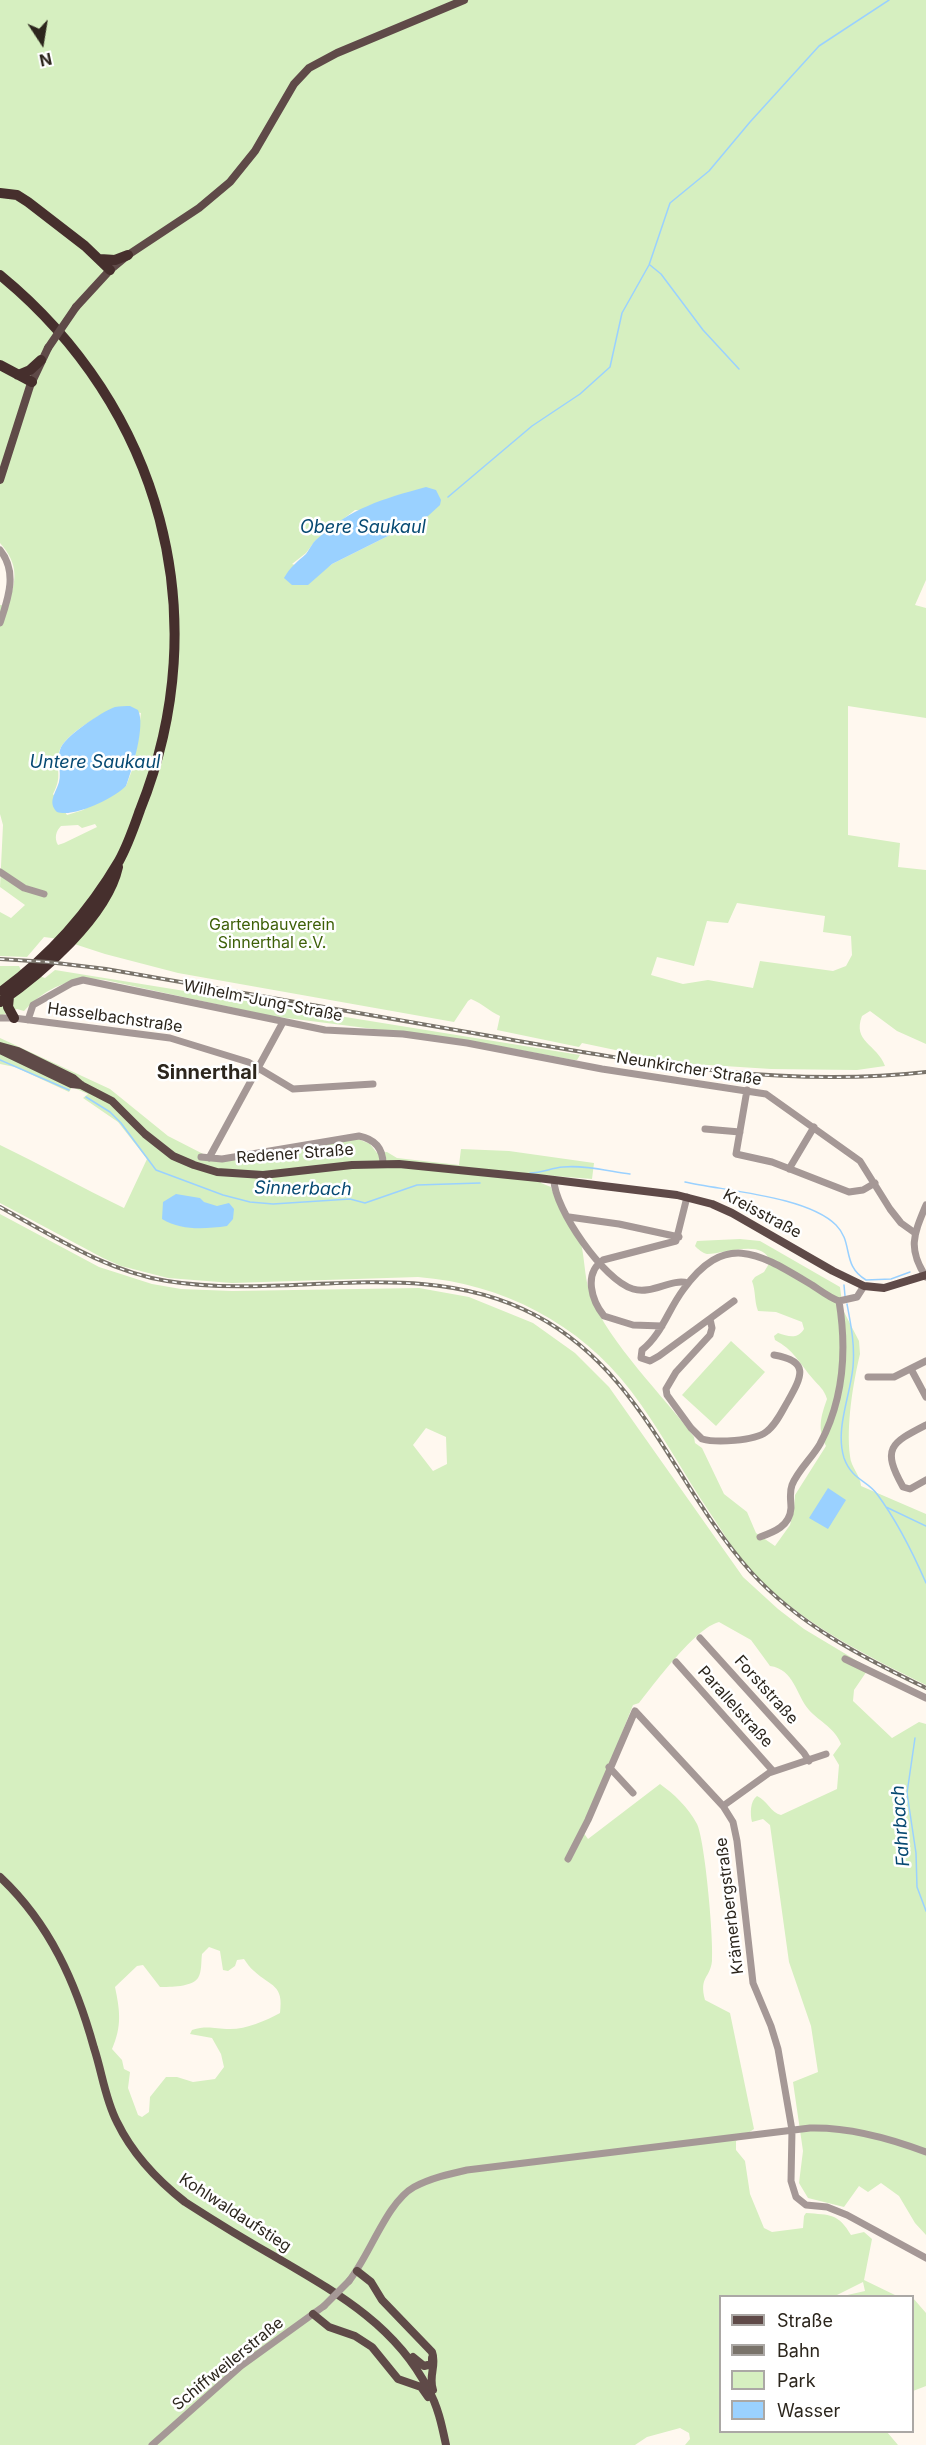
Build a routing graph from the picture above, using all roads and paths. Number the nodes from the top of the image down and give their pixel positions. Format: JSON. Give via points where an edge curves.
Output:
{"nodes":[{"id":1,"x":464,"y":0,"type":"edge"},
{"id":2,"x":1,"y":193,"type":"edge"},
{"id":3,"x":128,"y":255,"type":"junction"},
{"id":4,"x":100,"y":259,"type":"junction"},
{"id":5,"x":110,"y":270,"type":"junction"},
{"id":6,"x":0,"y":275,"type":"edge"},
{"id":7,"x":41,"y":360,"type":"junction"},
{"id":8,"x":0,"y":365,"type":"edge"},
{"id":9,"x":15,"y":374,"type":"junction"},
{"id":10,"x":31,"y":384,"type":"junction"},
{"id":11,"x":0,"y":480,"type":"edge"},
{"id":12,"x":0,"y":550,"type":"edge"},
{"id":13,"x":0,"y":623,"type":"edge"},
{"id":14,"x":0,"y":872,"type":"edge"},
{"id":15,"x":44,"y":894,"type":"dead end"},
{"id":16,"x":3,"y":998,"type":"edge"},
{"id":17,"x":0,"y":1018,"type":"edge"},
{"id":18,"x":14,"y":1018,"type":"junction"},
{"id":19,"x":28,"y":1020,"type":"junction"},
{"id":20,"x":283,"y":1022,"type":"junction"},
{"id":21,"x":2,"y":1049,"type":"edge"},
{"id":22,"x":582,"y":1065,"type":"joint"},
{"id":23,"x":258,"y":1067,"type":"junction"},
{"id":24,"x":374,"y":1084,"type":"dead end"},
{"id":25,"x":747,"y":1090,"type":"junction"},
{"id":26,"x":814,"y":1127,"type":"junction"},
{"id":27,"x":705,"y":1128,"type":"dead end"},
{"id":28,"x":740,"y":1132,"type":"junction"},
{"id":29,"x":383,"y":1164,"type":"junction"},
{"id":30,"x":789,"y":1169,"type":"junction"},
{"id":31,"x":538,"y":1178,"type":"joint"},
{"id":32,"x":554,"y":1180,"type":"junction"},
{"id":33,"x":875,"y":1183,"type":"junction"},
{"id":34,"x":687,"y":1197,"type":"junction"},
{"id":35,"x":926,"y":1205,"type":"edge"},
{"id":36,"x":924,"y":1217,"type":"edge"},
{"id":37,"x":569,"y":1218,"type":"junction"},
{"id":38,"x":915,"y":1233,"type":"junction"},
{"id":39,"x":679,"y":1237,"type":"junction"},
{"id":40,"x":599,"y":1263,"type":"junction"},
{"id":41,"x":926,"y":1275,"type":"edge"},
{"id":42,"x":688,"y":1283,"type":"junction"},
{"id":43,"x":864,"y":1286,"type":"junction"},
{"id":44,"x":845,"y":1300,"type":"junction"},
{"id":45,"x":734,"y":1301,"type":"dead end"},
{"id":46,"x":710,"y":1319,"type":"junction"},
{"id":47,"x":662,"y":1326,"type":"junction"},
{"id":48,"x":774,"y":1355,"type":"dead end"},
{"id":49,"x":926,"y":1360,"type":"edge"},
{"id":50,"x":911,"y":1369,"type":"junction"},
{"id":51,"x":868,"y":1377,"type":"dead end"},
{"id":52,"x":926,"y":1397,"type":"edge"},
{"id":53,"x":926,"y":1425,"type":"edge"},
{"id":54,"x":926,"y":1480,"type":"edge"},
{"id":55,"x":760,"y":1537,"type":"dead end"},
{"id":56,"x":700,"y":1638,"type":"dead end"},
{"id":57,"x":845,"y":1659,"type":"dead end"},
{"id":58,"x":676,"y":1662,"type":"dead end"},
{"id":59,"x":926,"y":1698,"type":"edge"},
{"id":60,"x":826,"y":1754,"type":"dead end"},
{"id":61,"x":808,"y":1761,"type":"junction"},
{"id":62,"x":609,"y":1767,"type":"junction"},
{"id":63,"x":773,"y":1771,"type":"junction"},
{"id":64,"x":633,"y":1793,"type":"dead end"},
{"id":65,"x":723,"y":1806,"type":"junction"},
{"id":66,"x":568,"y":1859,"type":"dead end"},
{"id":67,"x":0,"y":1877,"type":"edge"},
{"id":68,"x":792,"y":2130,"type":"junction"},
{"id":69,"x":926,"y":2152,"type":"edge"},
{"id":70,"x":926,"y":2258,"type":"edge"},
{"id":71,"x":357,"y":2271,"type":"junction"},
{"id":72,"x":313,"y":2314,"type":"junction"},
{"id":73,"x":376,"y":2322,"type":"junction"},
{"id":74,"x":392,"y":2338,"type":"junction"},
{"id":75,"x":427,"y":2345,"type":"junction"},
{"id":76,"x":389,"y":2368,"type":"junction"},
{"id":77,"x":152,"y":2445,"type":"edge"},
{"id":78,"x":447,"y":2445,"type":"edge"}],
"edges":[{"from":1,"to":3,"type":"main road","via":[[309,68],[294,84],[255,151],[230,182],[199,208]]},
{"from":2,"to":4,"type":"highway","via":[[28,202]]},
{"from":3,"to":4,"type":"highway","via":[[115,260]]},
{"from":3,"to":5,"type":"main road"},
{"from":4,"to":5,"type":"highway"},
{"from":5,"to":7,"type":"main road","bridge":true,"via":[[76,307]]},
{"from":6,"to":16,"type":"highway","via":[[69,343],[118,413],[150,486],[164,536],[173,592],[175,652],[166,725],[151,783],[108,892],[79,932],[39,972]]},
{"from":7,"to":9,"type":"highway","via":[[30,370]]},
{"from":7,"to":10,"type":"main road"},
{"from":8,"to":9,"type":"highway"},
{"from":9,"to":10,"type":"highway"},
{"from":10,"to":11,"type":"main road"},
{"from":12,"to":13,"type":"street","via":[[8,562],[10,592]]},
{"from":14,"to":15,"type":"street","via":[[24,888]]},
{"from":16,"to":18,"type":"highway"},
{"from":17,"to":18,"type":"street","name":"Hasselbachstraße"},
{"from":18,"to":19,"type":"street","name":"Hasselbachstraße"},
{"from":19,"to":20,"type":"street","name":"Wilhelm-Jung-Straße","via":[[33,1005],[83,980]]},
{"from":19,"to":23,"type":"street","name":"Hasselbachstraße","via":[[170,1038]]},
{"from":20,"to":22,"type":"street","name":"Wilhelm-Jung-Straße","via":[[325,1030],[403,1034],[467,1043]]},
{"from":20,"to":23,"type":"street"},
{"from":21,"to":29,"type":"main road","name":"Redener Straße","via":[[64,1073],[112,1101],[159,1146],[204,1168],[263,1175]]},
{"from":22,"to":25,"type":"street","name":"Neunkircher Straße"},
{"from":23,"to":24,"type":"street","name":"Hasselbachstraße","via":[[293,1089]]},
{"from":23,"to":29,"type":"street","via":[[205,1158],[222,1159],[359,1136],[381,1148]]},
{"from":25,"to":26,"type":"street","name":"Neunkircher Straße","via":[[766,1094]]},
{"from":25,"to":28,"type":"street"},
{"from":26,"to":30,"type":"street"},
{"from":26,"to":33,"type":"street","name":"Neunkircher Straße","via":[[860,1161]]},
{"from":27,"to":28,"type":"street"},
{"from":28,"to":30,"type":"street","via":[[736,1154]]},
{"from":29,"to":31,"type":"main road","name":"Redener Straße"},
{"from":30,"to":33,"type":"street","via":[[849,1192]]},
{"from":31,"to":32,"type":"main road","name":"Kreisstraße"},
{"from":32,"to":34,"type":"main road","name":"Kreisstraße"},
{"from":32,"to":37,"type":"street","via":[[557,1197]]},
{"from":33,"to":38,"type":"street","name":"Neunkircher Straße","via":[[896,1217]]},
{"from":34,"to":39,"type":"street"},
{"from":34,"to":43,"type":"main road","name":"Kreisstraße","via":[[732,1213]]},
{"from":35,"to":36,"type":"street"},
{"from":36,"to":38,"type":"street"},
{"from":37,"to":39,"type":"street"},
{"from":37,"to":40,"type":"street","via":[[588,1252]]},
{"from":38,"to":41,"type":"street","via":[[915,1251]]},
{"from":39,"to":40,"type":"street","via":[[672,1244]]},
{"from":40,"to":42,"type":"street","via":[[616,1280],[634,1290]]},
{"from":40,"to":47,"type":"street","via":[[591,1283],[604,1316]]},
{"from":41,"to":43,"type":"main road","name":"Kreisstraße","via":[[884,1288]]},
{"from":42,"to":44,"type":"street","via":[[716,1257],[742,1253],[764,1258]]},
{"from":42,"to":47,"type":"street"},
{"from":43,"to":44,"type":"street","via":[[859,1295]]},
{"from":44,"to":55,"type":"street","via":[[844,1358],[833,1412],[819,1446],[791,1488],[787,1522]]},
{"from":45,"to":46,"type":"street"},
{"from":46,"to":47,"type":"street","via":[[650,1361],[643,1360],[640,1353]]},
{"from":46,"to":48,"type":"street","via":[[710,1335],[666,1389],[702,1439],[736,1440],[768,1431],[801,1374],[791,1359]]},
{"from":49,"to":50,"type":"street"},
{"from":50,"to":51,"type":"street","via":[[894,1377]]},
{"from":50,"to":52,"type":"street"},
{"from":53,"to":54,"type":"street","via":[[898,1440],[892,1454],[903,1487],[910,1489]]},
{"from":56,"to":61,"type":"street","name":"Forststraße"},
{"from":57,"to":59,"type":"street"},
{"from":58,"to":63,"type":"street","name":"Parallelstraße"},
{"from":60,"to":61,"type":"street"},
{"from":61,"to":63,"type":"street"},
{"from":62,"to":64,"type":"street"},
{"from":62,"to":65,"type":"street","name":"Krämerbergstraße","via":[[635,1711]]},
{"from":62,"to":66,"type":"street"},
{"from":63,"to":65,"type":"street"},
{"from":65,"to":68,"type":"street","name":"Krämerbergstraße","via":[[737,1841],[753,1983],[778,2049]]},
{"from":67,"to":73,"type":"main road","name":"Kohlwaldaufstieg","via":[[39,1923],[62,1959],[79,1996],[111,2109],[141,2161],[165,2186],[204,2214],[341,2296]]},
{"from":68,"to":69,"type":"street","name":"Schiffweilerstraße","via":[[848,2130]]},
{"from":68,"to":70,"type":"street","name":"Krämerbergstraße","via":[[791,2181],[800,2201],[847,2215]]},
{"from":68,"to":71,"type":"street","name":"Schiffweilerstraße","via":[[438,2176],[413,2187],[400,2198]]},
{"from":71,"to":72,"type":"street","name":"Schiffweilerstraße","bridge":true},
{"from":71,"to":75,"type":"main road"},
{"from":72,"to":76,"type":"main road","via":[[329,2327],[372,2347]]},
{"from":72,"to":77,"type":"street","name":"Schiffweilerstraße","via":[[248,2361]]},
{"from":73,"to":74,"type":"main road","name":"Kohlwaldaufstieg"},
{"from":73,"to":75,"type":"main road","via":[[424,2366],[432,2361]]},
{"from":74,"to":76,"type":"main road","via":[[412,2366],[413,2375],[403,2380]]},
{"from":74,"to":78,"type":"main road","name":"Kohlwaldaufstieg","via":[[429,2391]]},
{"from":75,"to":78,"type":"main road","via":[[434,2356],[430,2382],[444,2417]]},
{"from":76,"to":78,"type":"main road","via":[[398,2379],[424,2391]]}]}
